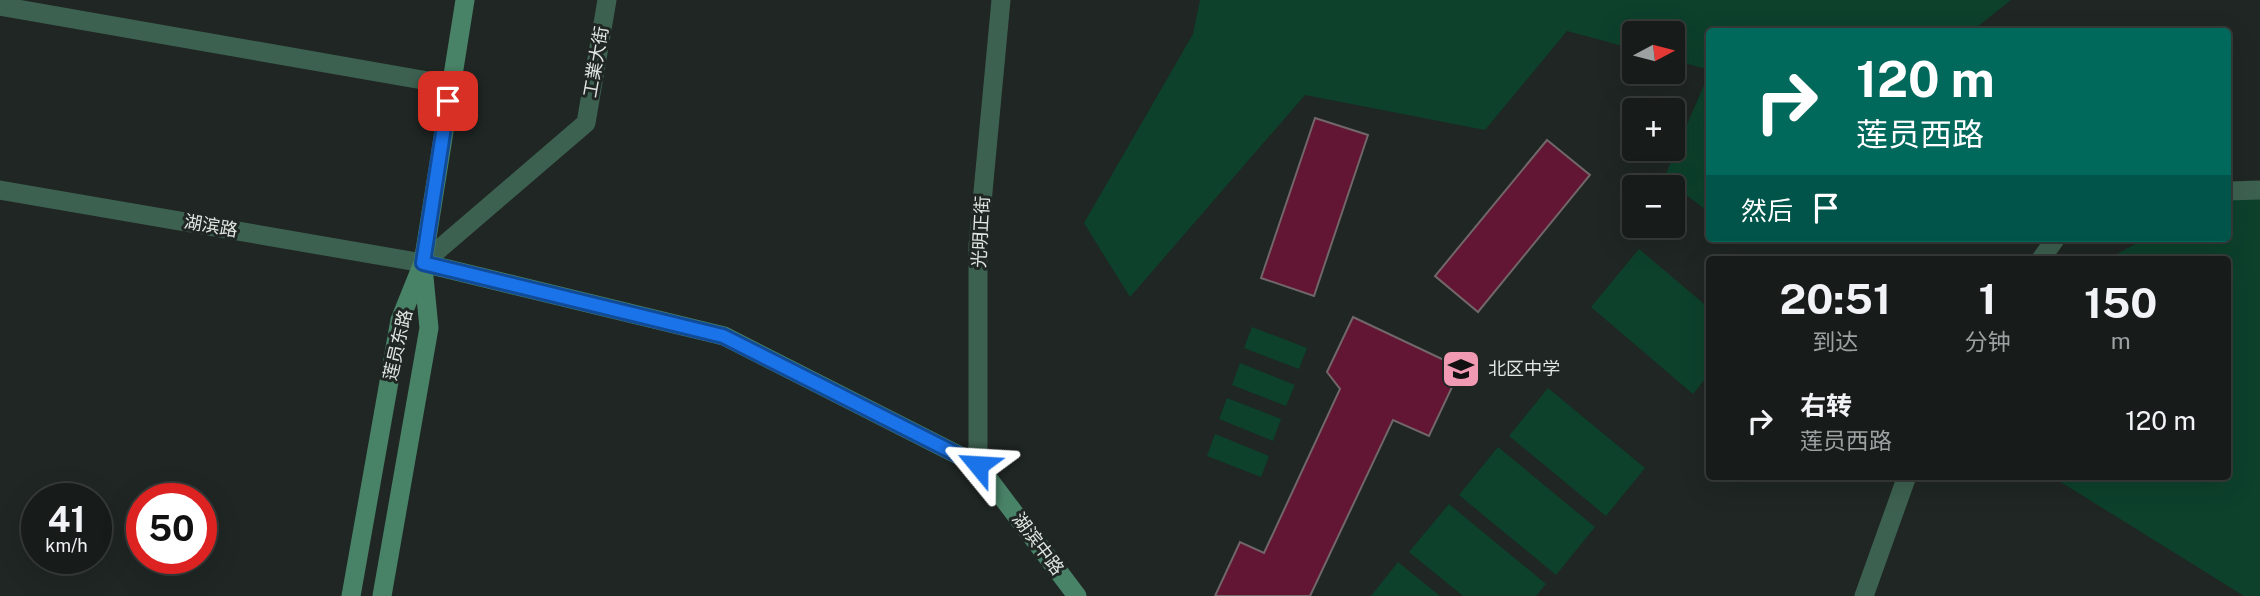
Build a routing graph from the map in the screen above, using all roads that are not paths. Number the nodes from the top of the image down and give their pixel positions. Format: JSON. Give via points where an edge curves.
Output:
{"nodes":[{"id":1,"x":465,"y":0,"type":"edge"},
{"id":2,"x":607,"y":0,"type":"edge"},
{"id":3,"x":1001,"y":0,"type":"edge"},
{"id":4,"x":0,"y":6,"type":"edge"},
{"id":5,"x":450,"y":85,"type":"junction"},
{"id":6,"x":0,"y":190,"type":"edge"},
{"id":7,"x":2260,"y":190,"type":"edge"},
{"id":8,"x":2231,"y":191,"type":"edge"},
{"id":9,"x":2053,"y":242,"type":"edge"},
{"id":10,"x":2042,"y":256,"type":"edge"},
{"id":11,"x":423,"y":263,"type":"junction"},
{"id":12,"x":978,"y":465,"type":"junction"},
{"id":13,"x":1906,"y":480,"type":"edge"},
{"id":14,"x":351,"y":596,"type":"edge"},
{"id":15,"x":382,"y":596,"type":"edge"},
{"id":16,"x":1077,"y":596,"type":"edge"},
{"id":17,"x":1864,"y":596,"type":"edge"}],
"edges":[{"from":1,"to":5,"type":"main road"},
{"from":2,"to":11,"type":"street","name":"工業大街","via":[[586,123]]},
{"from":3,"to":12,"type":"street","name":"光明正街","via":[[978,245]]},
{"from":4,"to":5,"type":"street"},
{"from":5,"to":11,"type":"main road"},
{"from":6,"to":11,"type":"street","name":"湖滨路"},
{"from":7,"to":8,"type":"street"},
{"from":9,"to":10,"type":"street"},
{"from":11,"to":12,"type":"main road","name":"湖滨中路","via":[[723,336]]},
{"from":11,"to":14,"type":"main road","name":"莲员东路","via":[[400,320]]},
{"from":11,"to":15,"type":"main road","name":"莲员东路","via":[[429,328]]},
{"from":12,"to":16,"type":"main road","name":"湖滨中路"},
{"from":13,"to":17,"type":"street"}]}
